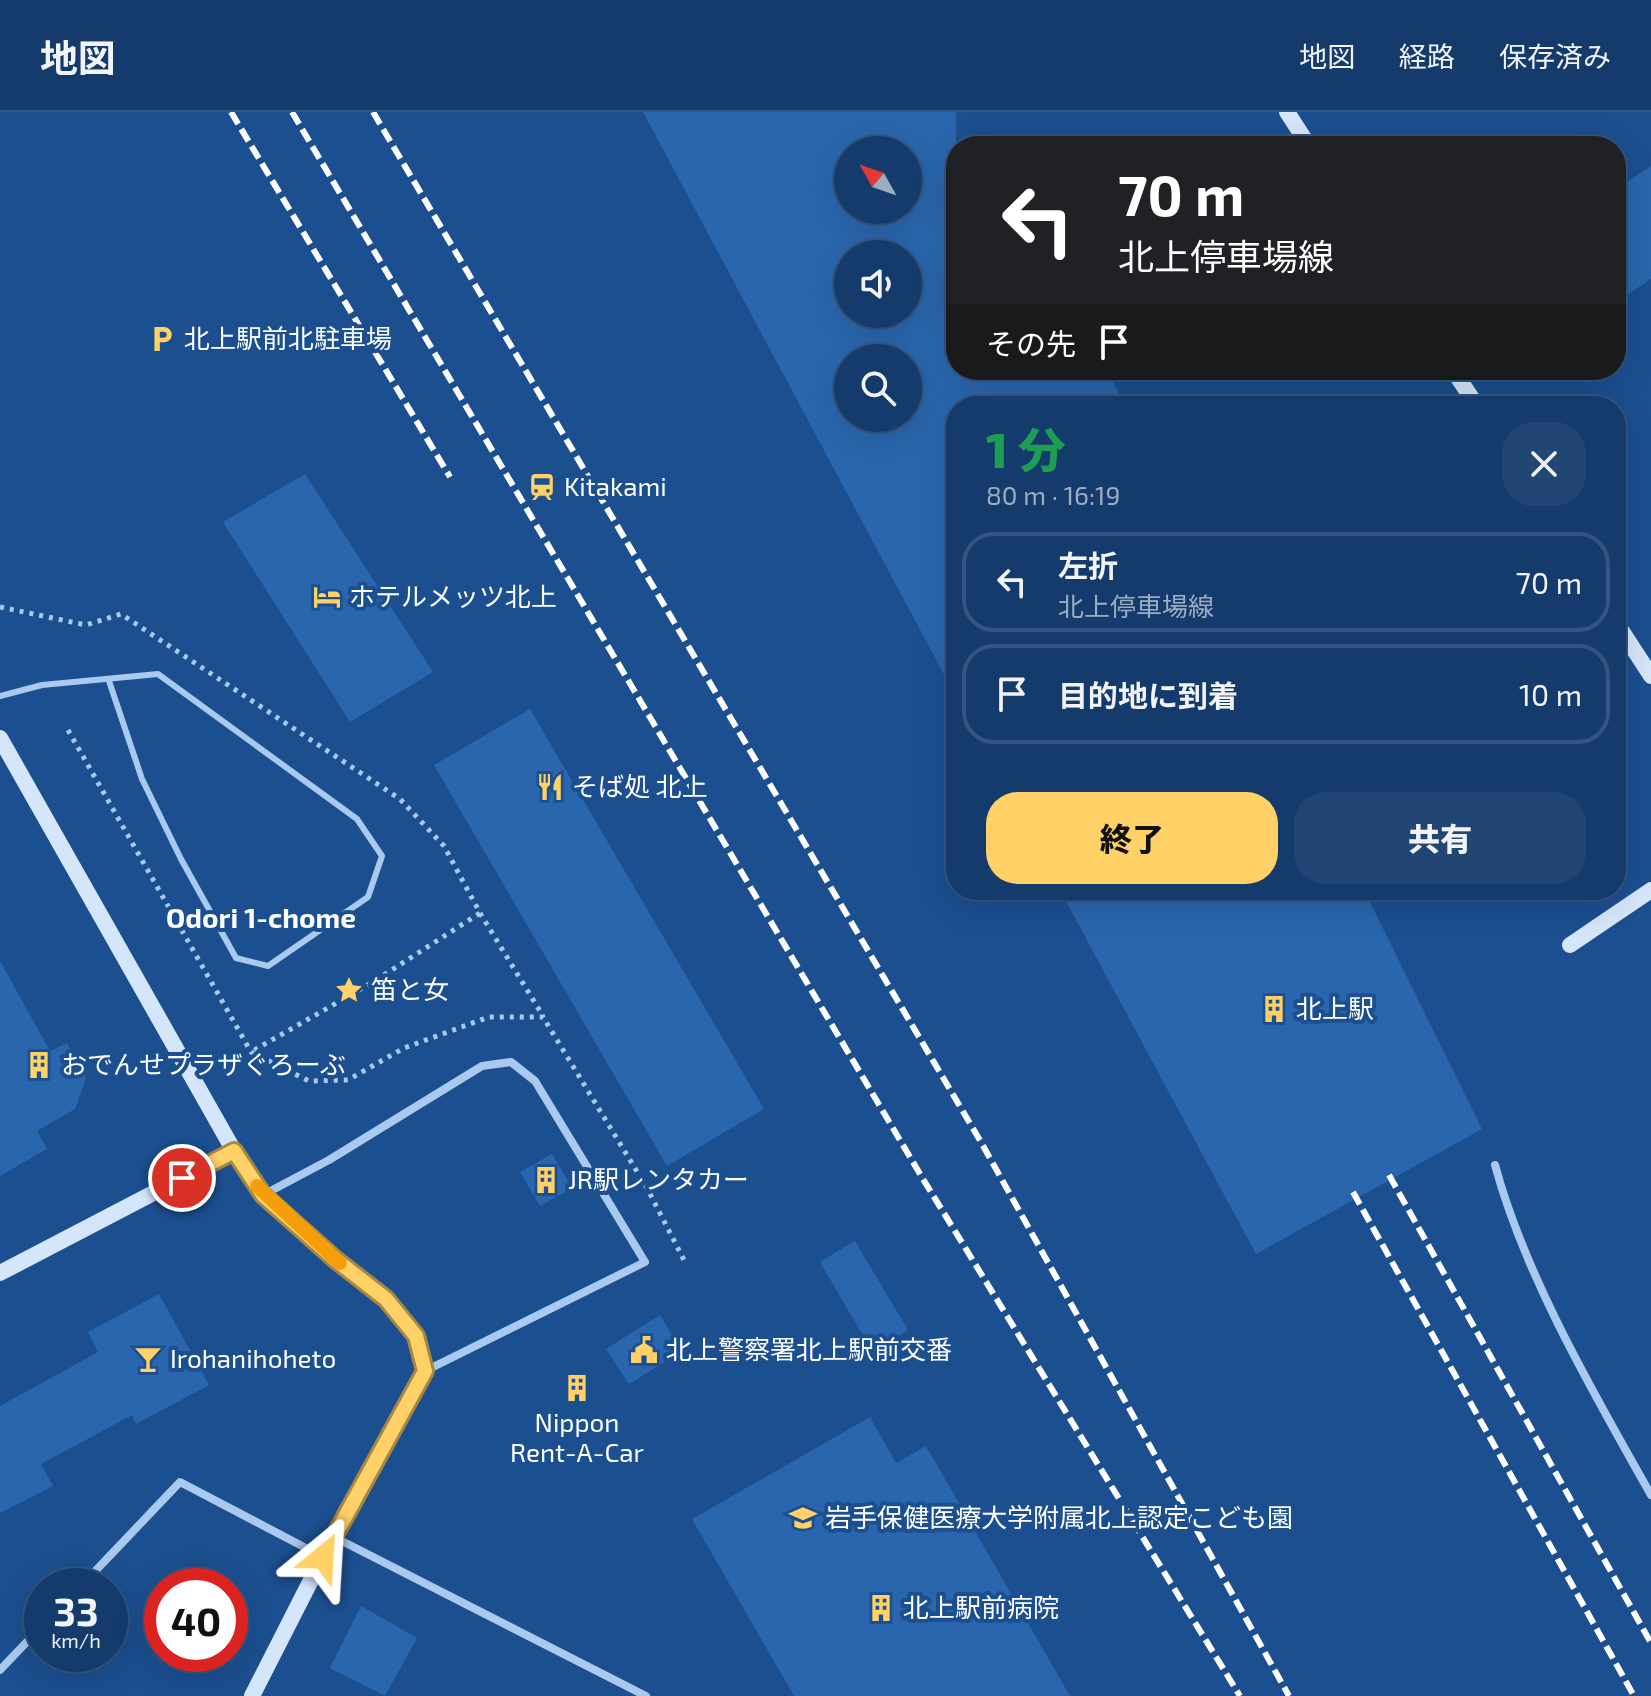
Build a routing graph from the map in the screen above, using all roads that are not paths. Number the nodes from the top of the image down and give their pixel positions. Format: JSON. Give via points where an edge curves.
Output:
{"nodes":[{"id":1,"x":1287,"y":112,"type":"edge"},
{"id":2,"x":1303,"y":136,"type":"edge"},
{"id":3,"x":1626,"y":637,"type":"edge"},
{"id":4,"x":1651,"y":676,"type":"edge"},
{"id":5,"x":109,"y":681,"type":"junction"},
{"id":6,"x":0,"y":696,"type":"edge"},
{"id":7,"x":0,"y":738,"type":"edge"},
{"id":8,"x":1651,"y":890,"type":"edge"},
{"id":9,"x":1570,"y":945,"type":"dead end"},
{"id":10,"x":234,"y":1151,"type":"junction"},
{"id":11,"x":1495,"y":1165,"type":"dead end"},
{"id":12,"x":263,"y":1195,"type":"junction"},
{"id":13,"x":0,"y":1273,"type":"edge"},
{"id":14,"x":425,"y":1371,"type":"junction"},
{"id":15,"x":1651,"y":1495,"type":"edge"},
{"id":16,"x":333,"y":1537,"type":"junction"},
{"id":17,"x":323,"y":1557,"type":"junction"},
{"id":18,"x":98,"y":1568,"type":"edge"},
{"id":19,"x":24,"y":1645,"type":"edge"},
{"id":20,"x":0,"y":1670,"type":"edge"},
{"id":21,"x":252,"y":1696,"type":"edge"},
{"id":22,"x":646,"y":1696,"type":"edge"}],
"edges":[{"from":1,"to":2,"type":"street"},
{"from":3,"to":4,"type":"street"},
{"from":5,"to":5,"type":"lane","via":[[158,674],[357,819],[382,856],[368,897],[268,966],[236,958],[142,779]]},
{"from":5,"to":6,"type":"lane","via":[[42,685]]},
{"from":7,"to":10,"type":"street"},
{"from":8,"to":9,"type":"street"},
{"from":10,"to":12,"type":"street"},
{"from":10,"to":13,"type":"street"},
{"from":11,"to":15,"type":"street","via":[[1505,1200],[1582,1373]]},
{"from":12,"to":14,"type":"street","via":[[386,1299],[416,1336]]},
{"from":12,"to":14,"type":"street","via":[[482,1066],[511,1062],[535,1081],[645,1262]]},
{"from":14,"to":16,"type":"street"},
{"from":16,"to":17,"type":"street"},
{"from":16,"to":22,"type":"street"},
{"from":17,"to":18,"type":"street","via":[[180,1482]]},
{"from":17,"to":21,"type":"street"},
{"from":19,"to":20,"type":"street"}]}
